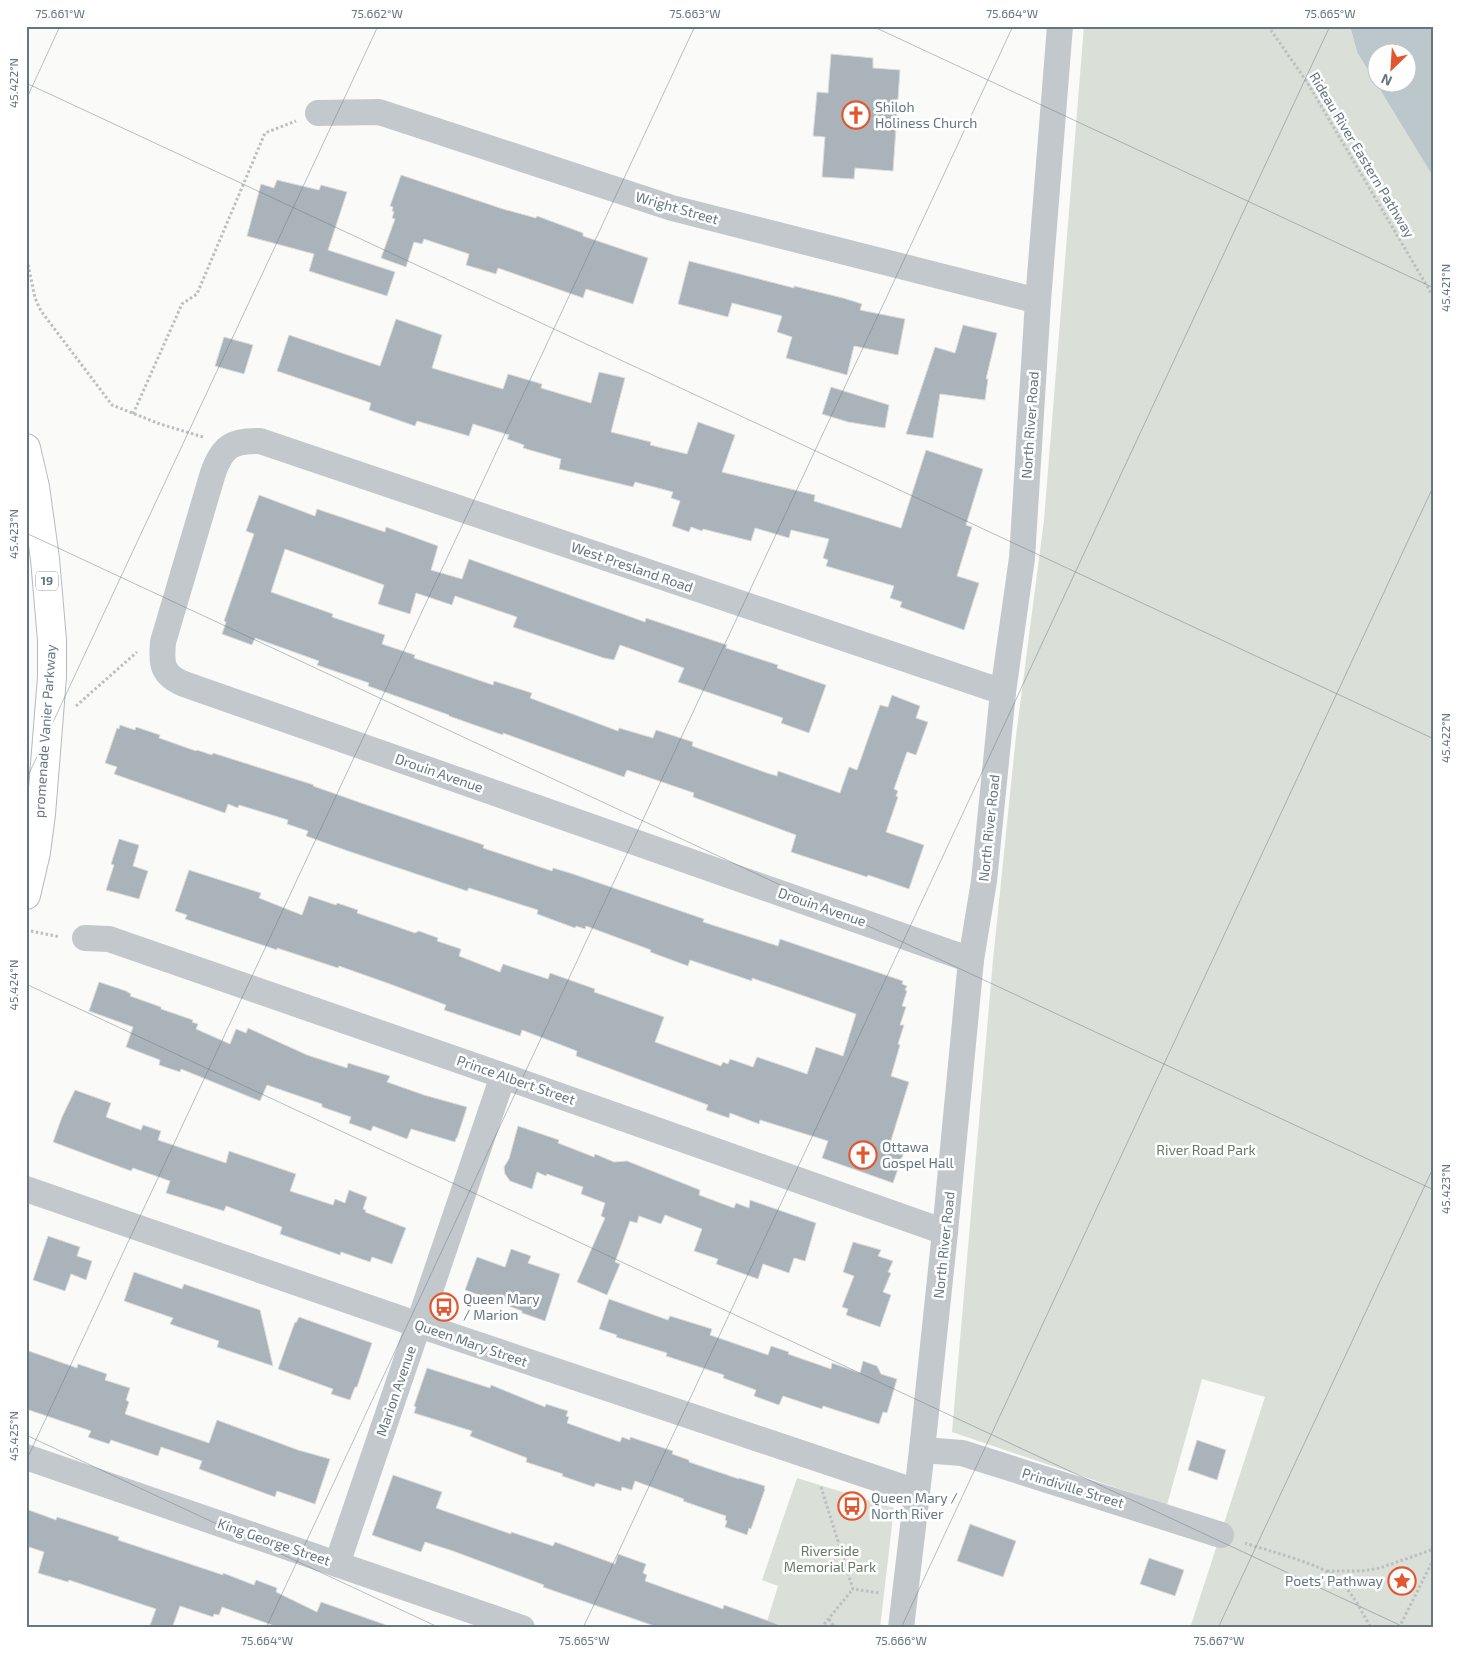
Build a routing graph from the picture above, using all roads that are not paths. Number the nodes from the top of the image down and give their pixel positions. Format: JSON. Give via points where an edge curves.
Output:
{"nodes":[{"id":1,"x":1060,"y":26,"type":"edge"},
{"id":2,"x":318,"y":113,"type":"road end"},
{"id":3,"x":1038,"y":301,"type":"junction"},
{"id":4,"x":230,"y":446,"type":"joint"},
{"id":5,"x":26,"y":448,"type":"edge"},
{"id":6,"x":1003,"y":692,"type":"junction"},
{"id":7,"x":26,"y":895,"type":"edge"},
{"id":8,"x":85,"y":938,"type":"road end"},
{"id":9,"x":971,"y":960,"type":"junction"},
{"id":10,"x":503,"y":1076,"type":"junction"},
{"id":11,"x":26,"y":1189,"type":"edge"},
{"id":12,"x":945,"y":1232,"type":"junction"},
{"id":13,"x":419,"y":1325,"type":"junction"},
{"id":14,"x":922,"y":1450,"type":"junction"},
{"id":15,"x":26,"y":1457,"type":"edge"},
{"id":16,"x":917,"y":1492,"type":"junction"},
{"id":17,"x":1221,"y":1535,"type":"road end"},
{"id":18,"x":337,"y":1564,"type":"junction"},
{"id":19,"x":522,"y":1628,"type":"edge"},
{"id":20,"x":901,"y":1628,"type":"edge"}],
"edges":[{"from":1,"to":3,"type":"street","name":"North River Road"},
{"from":2,"to":3,"type":"street","name":"Wright Street","via":[[379,112],[672,208]]},
{"from":3,"to":6,"type":"street","name":"North River Road","via":[[1022,558]]},
{"from":4,"to":6,"type":"street","name":"West Presland Road","via":[[246,440],[260,441]]},
{"from":4,"to":9,"type":"street","name":"Drouin Avenue","via":[[220,456],[213,473],[164,642],[164,667],[174,680]]},
{"from":5,"to":7,"type":"main road","name":"promenade Vanier Parkway","number":"19","via":[[45,559],[52,677],[41,814]]},
{"from":6,"to":9,"type":"street","name":"North River Road","via":[[984,881]]},
{"from":8,"to":10,"type":"street","name":"Prince Albert Street","via":[[109,939]]},
{"from":9,"to":12,"type":"street","name":"North River Road"},
{"from":10,"to":12,"type":"street","name":"Prince Albert Street"},
{"from":10,"to":13,"type":"street","name":"Marion Avenue"},
{"from":11,"to":13,"type":"street","name":"Queen Mary Street"},
{"from":12,"to":14,"type":"street","name":"North River Road"},
{"from":13,"to":16,"type":"street","name":"Queen Mary Street"},
{"from":13,"to":18,"type":"street","name":"Marion Avenue"},
{"from":14,"to":16,"type":"street","name":"North River Road"},
{"from":14,"to":17,"type":"street","name":"Prindiville Street","via":[[962,1454]]},
{"from":15,"to":18,"type":"street","name":"King George Street"},
{"from":16,"to":20,"type":"street","name":"North River Road"},
{"from":18,"to":19,"type":"street","name":"King George Street"}]}
